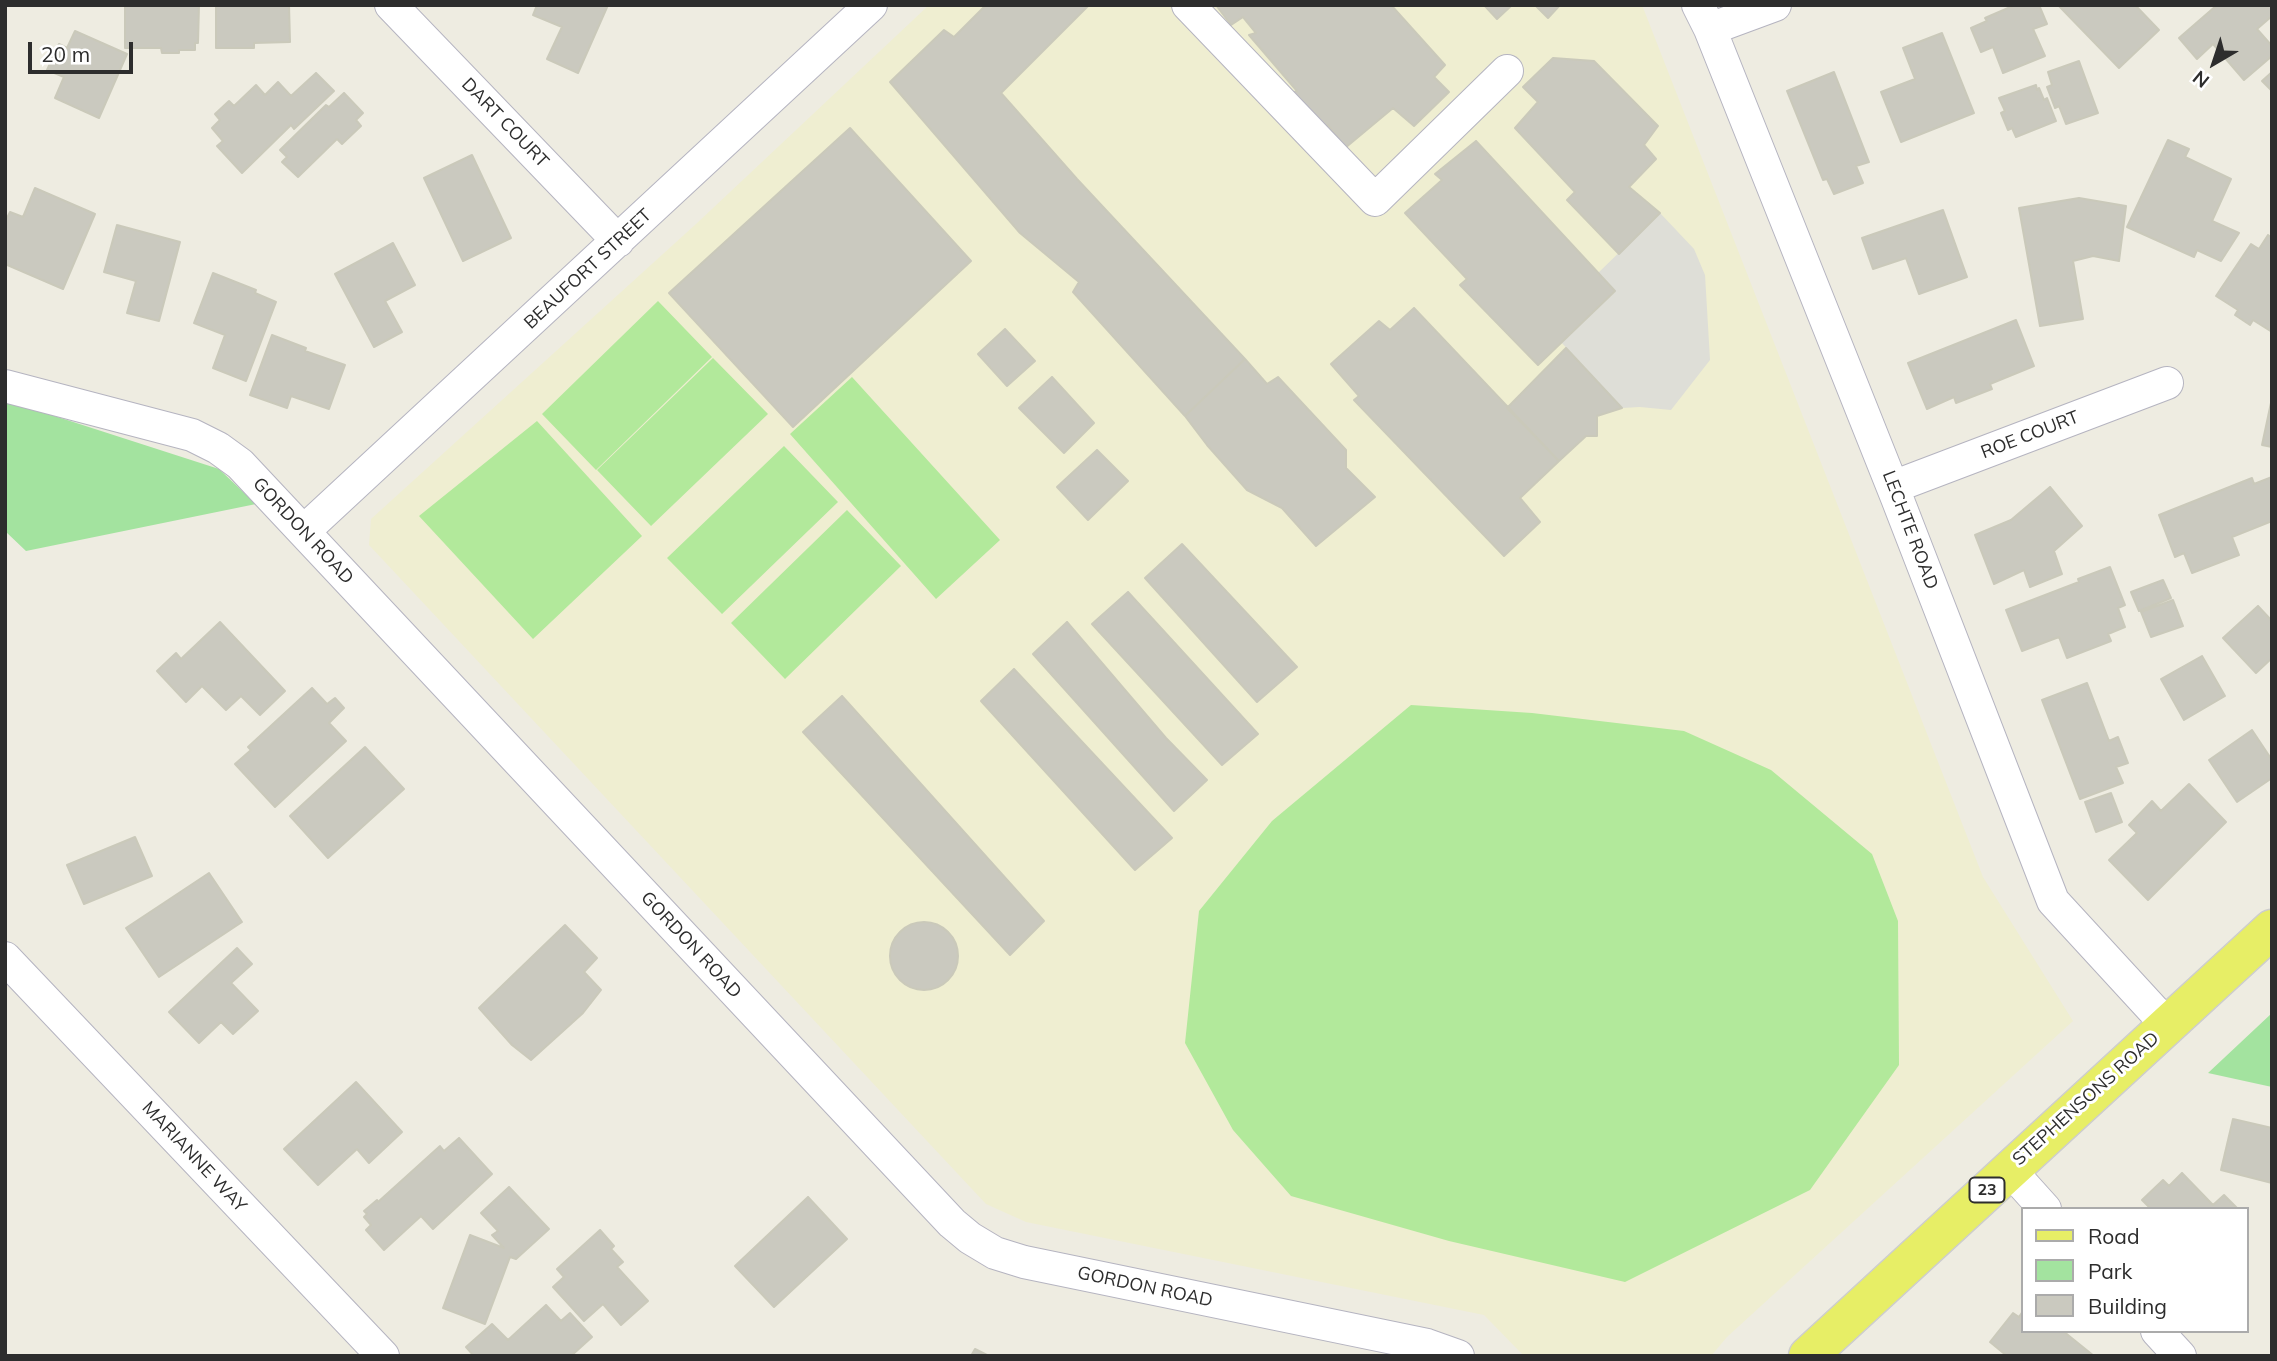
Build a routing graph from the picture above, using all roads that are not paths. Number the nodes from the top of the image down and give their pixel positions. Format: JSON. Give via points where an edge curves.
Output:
{"nodes":[{"id":1,"x":391,"y":5,"type":"edge"},
{"id":2,"x":871,"y":5,"type":"edge"},
{"id":3,"x":1188,"y":5,"type":"edge"},
{"id":4,"x":1775,"y":5,"type":"edge"},
{"id":5,"x":1704,"y":17,"type":"edge"},
{"id":6,"x":1507,"y":71,"type":"dead end"},
{"id":7,"x":618,"y":240,"type":"junction"},
{"id":8,"x":2167,"y":383,"type":"dead end"},
{"id":9,"x":5,"y":386,"type":"edge"},
{"id":10,"x":1893,"y":487,"type":"junction"},
{"id":11,"x":304,"y":531,"type":"junction"},
{"id":12,"x":2272,"y":929,"type":"edge"},
{"id":13,"x":5,"y":957,"type":"edge"},
{"id":14,"x":2167,"y":1025,"type":"junction"},
{"id":15,"x":2009,"y":1169,"type":"junction"},
{"id":16,"x":2044,"y":1207,"type":"edge"},
{"id":17,"x":2159,"y":1333,"type":"edge"},
{"id":18,"x":383,"y":1356,"type":"edge"},
{"id":19,"x":1458,"y":1356,"type":"edge"},
{"id":20,"x":1808,"y":1356,"type":"edge"},
{"id":21,"x":2180,"y":1356,"type":"edge"}],
"edges":[{"from":1,"to":7,"type":"street","name":"DART COURT"},
{"from":2,"to":7,"type":"street","name":"BEAUFORT STREET"},
{"from":3,"to":6,"type":"street","via":[[1375,200]]},
{"from":4,"to":5,"type":"street"},
{"from":5,"to":10,"type":"street","name":"LECHTE ROAD"},
{"from":7,"to":11,"type":"street","name":"BEAUFORT STREET"},
{"from":8,"to":10,"type":"street","name":"ROE COURT"},
{"from":9,"to":11,"type":"street","name":"GORDON ROAD","via":[[192,435],[240,464]]},
{"from":10,"to":14,"type":"street","name":"LECHTE ROAD","via":[[2053,901]]},
{"from":11,"to":19,"type":"street","name":"GORDON ROAD","via":[[970,1238],[995,1253],[1024,1262],[1427,1345]]},
{"from":12,"to":14,"type":"main road","name":"STEPHENSONS ROAD","number":"23"},
{"from":13,"to":18,"type":"street","name":"MARIANNE WAY"},
{"from":14,"to":15,"type":"main road","name":"STEPHENSONS ROAD","number":"23"},
{"from":15,"to":16,"type":"street"},
{"from":15,"to":20,"type":"main road","name":"STEPHENSONS ROAD","number":"23"},
{"from":17,"to":21,"type":"street"}]}
